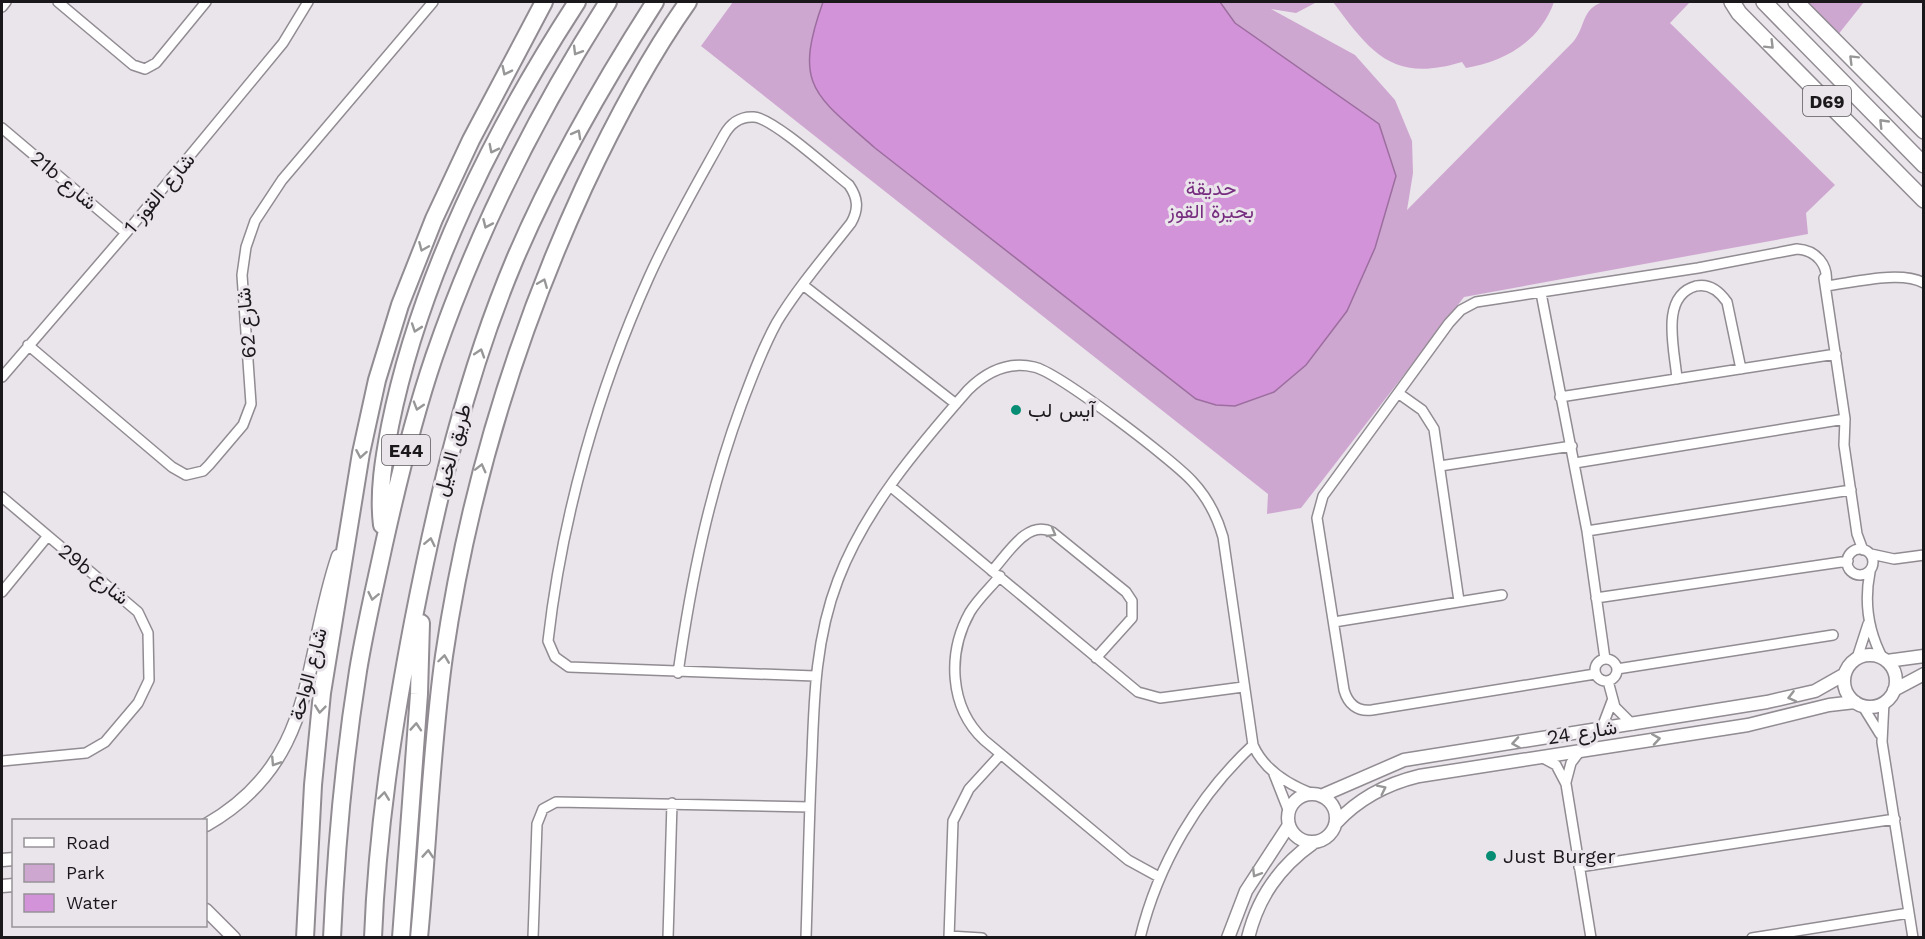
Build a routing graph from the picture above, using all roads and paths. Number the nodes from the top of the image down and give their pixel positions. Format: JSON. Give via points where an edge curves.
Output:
{"nodes":[{"id":1,"x":6,"y":2,"type":"edge"},
{"id":2,"x":58,"y":2,"type":"edge"},
{"id":3,"x":206,"y":2,"type":"edge"},
{"id":4,"x":308,"y":2,"type":"edge"},
{"id":5,"x":433,"y":2,"type":"edge"},
{"id":6,"x":544,"y":2,"type":"edge"},
{"id":7,"x":555,"y":2,"type":"edge"},
{"id":8,"x":577,"y":2,"type":"edge"},
{"id":9,"x":608,"y":2,"type":"edge"},
{"id":10,"x":655,"y":2,"type":"edge"},
{"id":11,"x":688,"y":2,"type":"edge"},
{"id":12,"x":1732,"y":2,"type":"edge"},
{"id":13,"x":1764,"y":2,"type":"edge"},
{"id":14,"x":1796,"y":2,"type":"edge"},
{"id":15,"x":2,"y":7,"type":"edge"},
{"id":16,"x":526,"y":33,"type":"junction"},
{"id":17,"x":1923,"y":130,"type":"edge"},
{"id":18,"x":3,"y":131,"type":"edge"},
{"id":19,"x":1923,"y":165,"type":"edge"},
{"id":20,"x":1923,"y":200,"type":"edge"},
{"id":21,"x":126,"y":233,"type":"junction"},
{"id":22,"x":1698,"y":268,"type":"junction"},
{"id":23,"x":1923,"y":283,"type":"edge"},
{"id":24,"x":803,"y":285,"type":"junction"},
{"id":25,"x":1700,"y":285,"type":"junction"},
{"id":26,"x":1826,"y":285,"type":"junction"},
{"id":27,"x":1541,"y":293,"type":"junction"},
{"id":28,"x":28,"y":345,"type":"junction"},
{"id":29,"x":1836,"y":354,"type":"junction"},
{"id":30,"x":1741,"y":369,"type":"junction"},
{"id":31,"x":2,"y":377,"type":"edge"},
{"id":32,"x":1677,"y":379,"type":"junction"},
{"id":33,"x":1398,"y":393,"type":"junction"},
{"id":34,"x":1560,"y":397,"type":"junction"},
{"id":35,"x":956,"y":404,"type":"junction"},
{"id":36,"x":1845,"y":419,"type":"junction"},
{"id":37,"x":1572,"y":446,"type":"junction"},
{"id":38,"x":1575,"y":463,"type":"junction"},
{"id":39,"x":1440,"y":466,"type":"junction"},
{"id":40,"x":890,"y":486,"type":"junction"},
{"id":41,"x":1851,"y":490,"type":"junction"},
{"id":42,"x":2,"y":497,"type":"edge"},
{"id":43,"x":348,"y":527,"type":"junction"},
{"id":44,"x":1587,"y":531,"type":"junction"},
{"id":45,"x":47,"y":537,"type":"junction"},
{"id":46,"x":384,"y":544,"type":"junction"},
{"id":47,"x":1862,"y":552,"type":"junction"},
{"id":48,"x":1923,"y":555,"type":"edge"},
{"id":49,"x":1894,"y":559,"type":"junction"},
{"id":50,"x":1848,"y":561,"type":"junction"},
{"id":51,"x":1871,"y":570,"type":"junction"},
{"id":52,"x":996,"y":574,"type":"junction"},
{"id":53,"x":1858,"y":575,"type":"junction"},
{"id":54,"x":419,"y":589,"type":"junction"},
{"id":55,"x":2,"y":592,"type":"edge"},
{"id":56,"x":1503,"y":595,"type":"dead end"},
{"id":57,"x":1596,"y":598,"type":"junction"},
{"id":58,"x":1867,"y":600,"type":"junction"},
{"id":59,"x":1459,"y":602,"type":"junction"},
{"id":60,"x":1869,"y":621,"type":"junction"},
{"id":61,"x":1334,"y":622,"type":"junction"},
{"id":62,"x":1833,"y":635,"type":"dead end"},
{"id":63,"x":1923,"y":656,"type":"edge"},
{"id":64,"x":1096,"y":658,"type":"junction"},
{"id":65,"x":1857,"y":658,"type":"junction"},
{"id":66,"x":1605,"y":659,"type":"junction"},
{"id":67,"x":1885,"y":660,"type":"junction"},
{"id":68,"x":1617,"y":669,"type":"junction"},
{"id":69,"x":678,"y":673,"type":"junction"},
{"id":70,"x":1595,"y":674,"type":"junction"},
{"id":71,"x":1845,"y":674,"type":"junction"},
{"id":72,"x":1923,"y":674,"type":"edge"},
{"id":73,"x":815,"y":676,"type":"junction"},
{"id":74,"x":1608,"y":681,"type":"junction"},
{"id":75,"x":1243,"y":687,"type":"junction"},
{"id":76,"x":1894,"y":690,"type":"junction"},
{"id":77,"x":1612,"y":701,"type":"junction"},
{"id":78,"x":1884,"y":702,"type":"junction"},
{"id":79,"x":1858,"y":703,"type":"junction"},
{"id":80,"x":1633,"y":724,"type":"junction"},
{"id":81,"x":1601,"y":730,"type":"junction"},
{"id":82,"x":1882,"y":742,"type":"junction"},
{"id":83,"x":1253,"y":745,"type":"junction"},
{"id":84,"x":1580,"y":751,"type":"junction"},
{"id":85,"x":1001,"y":754,"type":"junction"},
{"id":86,"x":1543,"y":758,"type":"junction"},
{"id":87,"x":2,"y":761,"type":"edge"},
{"id":88,"x":1271,"y":770,"type":"junction"},
{"id":89,"x":1566,"y":784,"type":"junction"},
{"id":90,"x":1317,"y":795,"type":"junction"},
{"id":91,"x":672,"y":803,"type":"junction"},
{"id":92,"x":810,"y":807,"type":"junction"},
{"id":93,"x":1289,"y":812,"type":"junction"},
{"id":94,"x":1895,"y":819,"type":"junction"},
{"id":95,"x":1336,"y":823,"type":"junction"},
{"id":96,"x":207,"y":824,"type":"edge"},
{"id":97,"x":1288,"y":825,"type":"junction"},
{"id":98,"x":1313,"y":843,"type":"junction"},
{"id":99,"x":1579,"y":867,"type":"junction"},
{"id":100,"x":1160,"y":877,"type":"junction"},
{"id":101,"x":207,"y":911,"type":"edge"},
{"id":102,"x":422,"y":912,"type":"junction"},
{"id":103,"x":1909,"y":913,"type":"junction"},
{"id":104,"x":304,"y":936,"type":"edge"},
{"id":105,"x":949,"y":937,"type":"edge"},
{"id":106,"x":234,"y":938,"type":"edge"},
{"id":107,"x":332,"y":938,"type":"edge"},
{"id":108,"x":373,"y":938,"type":"edge"},
{"id":109,"x":401,"y":938,"type":"edge"},
{"id":110,"x":419,"y":938,"type":"edge"},
{"id":111,"x":424,"y":938,"type":"edge"},
{"id":112,"x":533,"y":938,"type":"edge"},
{"id":113,"x":668,"y":938,"type":"edge"},
{"id":114,"x":806,"y":938,"type":"edge"},
{"id":115,"x":982,"y":938,"type":"edge"},
{"id":116,"x":1140,"y":938,"type":"edge"},
{"id":117,"x":1228,"y":938,"type":"edge"},
{"id":118,"x":1248,"y":938,"type":"edge"},
{"id":119,"x":1591,"y":938,"type":"edge"},
{"id":120,"x":1752,"y":938,"type":"edge"},
{"id":121,"x":1913,"y":938,"type":"edge"}],
"edges":[{"from":1,"to":15,"type":"street"},
{"from":2,"to":3,"type":"street","via":[[133,65],[145,69],[156,63]]},
{"from":4,"to":21,"type":"street","name":"شارع القوز 1","via":[[283,43]]},
{"from":5,"to":28,"type":"street","name":"شارع 62","via":[[282,180],[255,220],[242,275],[251,404],[243,425],[203,471],[186,475],[172,467]]},
{"from":6,"to":16,"type":"highway"},
{"from":7,"to":16,"type":"highway"},
{"from":8,"to":46,"type":"highway","one_way":true,"via":[[530,79],[464,208],[429,290],[395,402],[382,473]]},
{"from":9,"to":46,"type":"highway","number":"E44","one_way":true,"via":[[517,161],[464,279],[419,402]]},
{"from":54,"to":10,"type":"highway","name":"طريق الخيل","number":"E44","one_way":true,"via":[[463,408],[501,294],[549,186]]},
{"from":102,"to":11,"type":"highway","one_way":true,"via":[[444,658],[464,543],[491,431],[514,357],[572,215],[628,98]]},
{"from":12,"to":20,"type":"main road","number":"D69","one_way":true},
{"from":19,"to":13,"type":"main road","number":"D69","one_way":true},
{"from":17,"to":14,"type":"main road","one_way":true},
{"from":16,"to":43,"type":"highway","one_way":true,"via":[[453,177],[400,305],[371,404]]},
{"from":18,"to":21,"type":"street","name":"21b شارع"},
{"from":21,"to":28,"type":"street","name":"شارع القوز 1"},
{"from":22,"to":25,"type":"street"},
{"from":22,"to":26,"type":"street","via":[[1784,251],[1814,260]]},
{"from":22,"to":27,"type":"street"},
{"from":23,"to":26,"type":"street","via":[[1894,277]]},
{"from":24,"to":35,"type":"street"},
{"from":24,"to":69,"type":"street","via":[[760,357],[716,477],[692,577]]},
{"from":24,"to":69,"type":"street","via":[[851,223],[856,200],[849,185],[772,124],[745,117],[729,127],[683,208],[624,338],[576,492],[549,632],[550,650],[570,668]]},
{"from":25,"to":30,"type":"street","via":[[1711,287],[1727,302]]},
{"from":25,"to":32,"type":"street","via":[[1688,289],[1673,308]]},
{"from":26,"to":29,"type":"street"},
{"from":27,"to":33,"type":"street","via":[[1485,300],[1461,310]]},
{"from":27,"to":34,"type":"street"},
{"from":28,"to":31,"type":"street","name":"شارع القوز 1"},
{"from":29,"to":30,"type":"street"},
{"from":29,"to":36,"type":"street"},
{"from":30,"to":32,"type":"street"},
{"from":32,"to":34,"type":"street"},
{"from":33,"to":39,"type":"street","via":[[1422,410],[1431,422]]},
{"from":33,"to":61,"type":"street","via":[[1323,496],[1317,510]]},
{"from":34,"to":37,"type":"street"},
{"from":35,"to":40,"type":"street"},
{"from":35,"to":75,"type":"street","via":[[991,371],[1012,366],[1035,367],[1061,380],[1191,480],[1208,501],[1223,537]]},
{"from":36,"to":38,"type":"street"},
{"from":36,"to":41,"type":"street","via":[[1844,445]]},
{"from":37,"to":38,"type":"street"},
{"from":37,"to":39,"type":"street"},
{"from":38,"to":44,"type":"street"},
{"from":39,"to":59,"type":"street"},
{"from":40,"to":52,"type":"street"},
{"from":40,"to":73,"type":"street","via":[[860,533],[837,581]]},
{"from":41,"to":44,"type":"street"},
{"from":41,"to":47,"type":"street"},
{"from":42,"to":45,"type":"street","name":"29b شارع"},
{"from":43,"to":96,"type":"street","name":"شارع الواحة","one_way":true,"via":[[332,577],[304,701],[287,741],[252,790]]},
{"from":43,"to":104,"type":"highway","one_way":true,"via":[[318,727]]},
{"from":44,"to":57,"type":"street"},
{"from":45,"to":55,"type":"street","name":"29b شارع"},
{"from":45,"to":87,"type":"street","name":"29b شارع","via":[[138,612],[148,633],[149,680],[138,703],[96,748],[75,754]]},
{"from":46,"to":107,"type":"highway","number":"E44","one_way":true,"via":[[354,697],[340,816]]},
{"from":47,"to":49,"type":"street"},
{"from":47,"to":50,"type":"street"},
{"from":47,"to":51,"type":"street"},
{"from":48,"to":49,"type":"street"},
{"from":49,"to":51,"type":"street"},
{"from":50,"to":53,"type":"street","via":[[1851,571]]},
{"from":50,"to":57,"type":"street"},
{"from":51,"to":53,"type":"street"},
{"from":51,"to":58,"type":"street"},
{"from":52,"to":64,"type":"street"},
{"from":52,"to":64,"type":"street","one_way":true,"via":[[1024,535],[1043,528],[1126,592],[1132,601],[1132,618]]},
{"from":52,"to":85,"type":"street","via":[[965,623],[957,650],[955,678],[963,714],[973,730]]},
{"from":53,"to":58,"type":"street"},
{"from":108,"to":54,"type":"highway","name":"طريق الخيل","number":"E44","one_way":true,"via":[[386,781]]},
{"from":109,"to":54,"type":"highway","one_way":true,"via":[[420,668]]},
{"from":56,"to":59,"type":"street"},
{"from":57,"to":66,"type":"street"},
{"from":58,"to":60,"type":"street"},
{"from":59,"to":61,"type":"street"},
{"from":60,"to":65,"type":"street"},
{"from":60,"to":67,"type":"street"},
{"from":61,"to":70,"type":"street","via":[[1346,695],[1361,710]]},
{"from":62,"to":68,"type":"street"},
{"from":63,"to":67,"type":"street"},
{"from":64,"to":75,"type":"street","via":[[1128,685],[1149,696],[1172,697]]},
{"from":65,"to":67,"type":"street","via":[[1874,656]]},
{"from":65,"to":71,"type":"street"},
{"from":66,"to":68,"type":"street"},
{"from":66,"to":70,"type":"street","via":[[1597,663]]},
{"from":67,"to":76,"type":"street","via":[[1895,678]]},
{"from":68,"to":74,"type":"street"},
{"from":69,"to":73,"type":"street"},
{"from":70,"to":74,"type":"street"},
{"from":71,"to":79,"type":"street","via":[[1845,687]]},
{"from":71,"to":80,"type":"street","name":"شارع 24","one_way":true,"via":[[1815,691],[1783,699]]},
{"from":72,"to":76,"type":"street"},
{"from":73,"to":92,"type":"street"},
{"from":74,"to":77,"type":"street"},
{"from":75,"to":83,"type":"street"},
{"from":76,"to":78,"type":"street"},
{"from":77,"to":80,"type":"street"},
{"from":77,"to":81,"type":"street"},
{"from":78,"to":79,"type":"street","via":[[1869,706]]},
{"from":78,"to":82,"type":"street"},
{"from":79,"to":82,"type":"street","via":[[1874,722]]},
{"from":84,"to":79,"type":"street","name":"شارع 24","one_way":true},
{"from":80,"to":81,"type":"street","name":"شارع 24"},
{"from":81,"to":90,"type":"street","name":"شارع 24","one_way":true,"via":[[1404,760]]},
{"from":82,"to":94,"type":"street"},
{"from":83,"to":88,"type":"street"},
{"from":83,"to":100,"type":"street","via":[[1204,798]]},
{"from":84,"to":86,"type":"street","name":"شارع 24"},
{"from":84,"to":89,"type":"street","via":[[1571,763]]},
{"from":85,"to":100,"type":"street","via":[[1128,860]]},
{"from":85,"to":105,"type":"street","via":[[969,789],[953,821]]},
{"from":86,"to":89,"type":"street","via":[[1556,765]]},
{"from":95,"to":86,"type":"street","name":"شارع 24","one_way":true,"via":[[1356,804],[1402,781]]},
{"from":88,"to":90,"type":"street"},
{"from":88,"to":93,"type":"street"},
{"from":89,"to":99,"type":"street"},
{"from":90,"to":93,"type":"street","via":[[1298,799]]},
{"from":90,"to":95,"type":"street","via":[[1335,810]]},
{"from":91,"to":92,"type":"street"},
{"from":91,"to":112,"type":"street","via":[[567,800],[543,809],[536,830]]},
{"from":91,"to":113,"type":"street"},
{"from":92,"to":114,"type":"street"},
{"from":93,"to":97,"type":"street"},
{"from":94,"to":99,"type":"street"},
{"from":94,"to":103,"type":"street"},
{"from":95,"to":98,"type":"street","via":[[1328,837]]},
{"from":97,"to":98,"type":"street","via":[[1295,836]]},
{"from":97,"to":117,"type":"street","one_way":true,"via":[[1246,891]]},
{"from":98,"to":118,"type":"street","via":[[1291,859],[1271,882]]},
{"from":99,"to":119,"type":"street"},
{"from":100,"to":116,"type":"street"},
{"from":101,"to":106,"type":"street"},
{"from":102,"to":110,"type":"highway"},
{"from":102,"to":111,"type":"highway"},
{"from":103,"to":120,"type":"street"},
{"from":103,"to":121,"type":"street"},
{"from":105,"to":115,"type":"street"}]}
